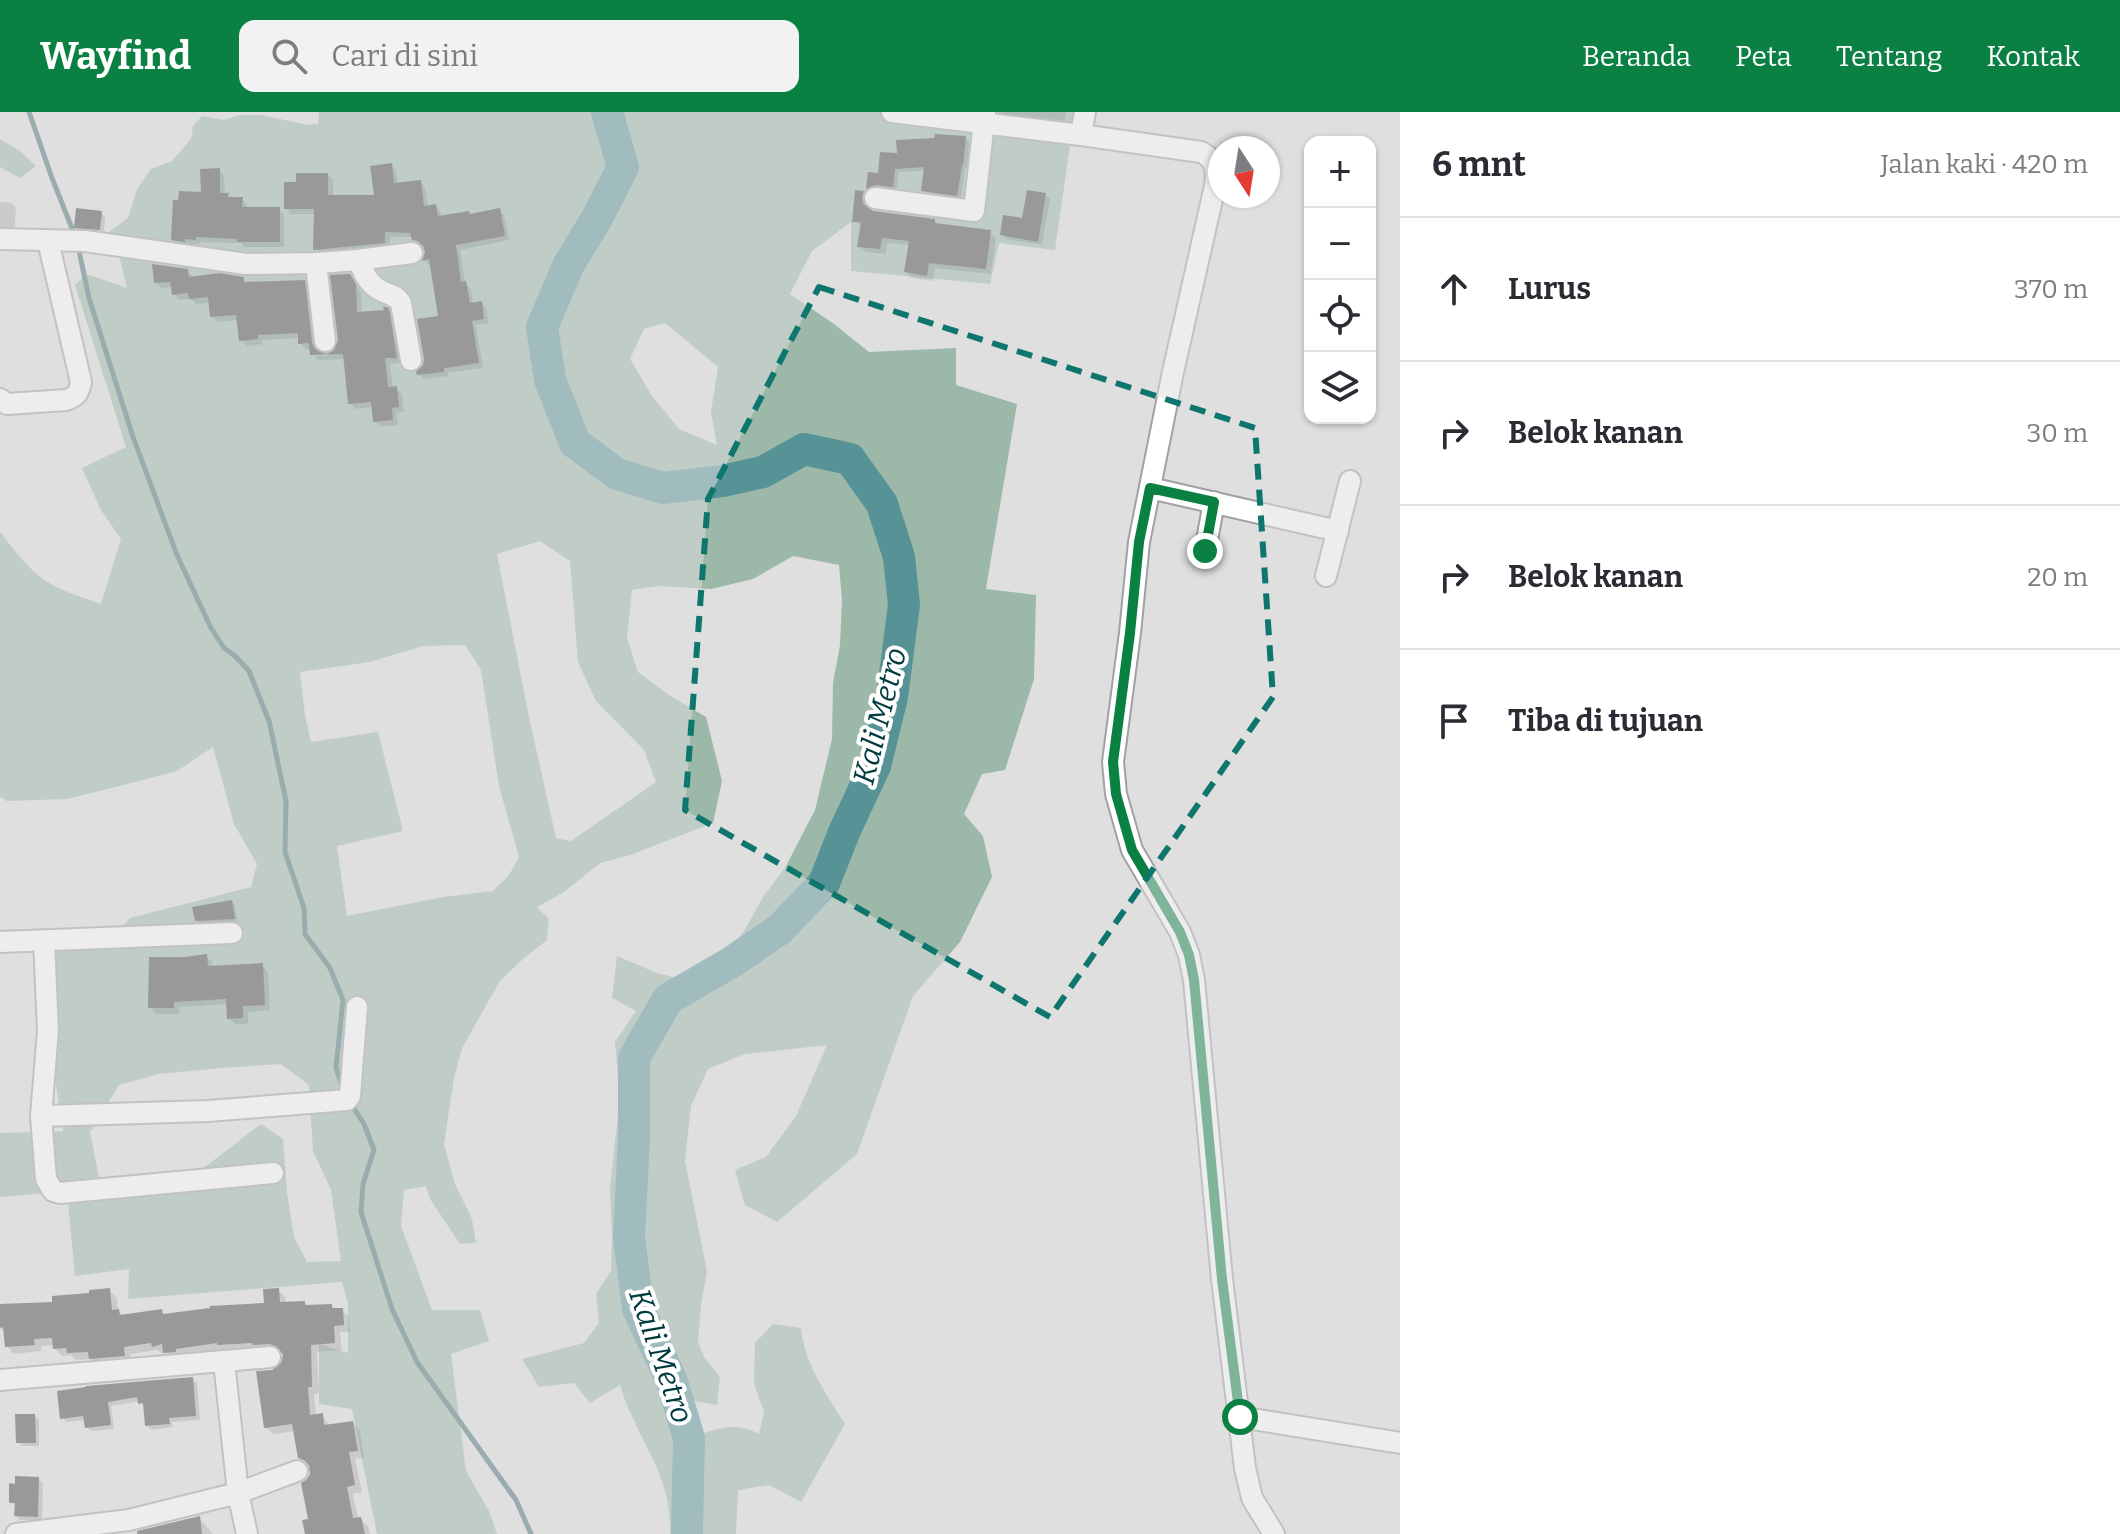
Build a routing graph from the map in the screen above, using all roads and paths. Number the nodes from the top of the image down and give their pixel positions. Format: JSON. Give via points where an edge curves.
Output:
{"nodes":[{"id":1,"x":892,"y":112,"type":"edge"},
{"id":2,"x":1085,"y":112,"type":"edge"},
{"id":3,"x":984,"y":118,"type":"edge"},
{"id":4,"x":1081,"y":135,"type":"junction"},
{"id":5,"x":875,"y":198,"type":"dead end"},
{"id":6,"x":0,"y":239,"type":"edge"},
{"id":7,"x":67,"y":241,"type":"junction"},
{"id":8,"x":412,"y":253,"type":"dead end"},
{"id":9,"x":358,"y":260,"type":"junction"},
{"id":10,"x":316,"y":263,"type":"junction"},
{"id":11,"x":325,"y":341,"type":"dead end"},
{"id":12,"x":411,"y":360,"type":"dead end"},
{"id":13,"x":0,"y":399,"type":"edge"},
{"id":14,"x":1350,"y":481,"type":"dead end"},
{"id":15,"x":1150,"y":488,"type":"junction"},
{"id":16,"x":1214,"y":502,"type":"junction"},
{"id":17,"x":1338,"y":531,"type":"junction"},
{"id":18,"x":1205,"y":551,"type":"dead end"},
{"id":19,"x":1326,"y":576,"type":"dead end"},
{"id":20,"x":232,"y":933,"type":"dead end"},
{"id":21,"x":44,"y":941,"type":"junction"},
{"id":22,"x":0,"y":942,"type":"edge"},
{"id":23,"x":357,"y":1007,"type":"dead end"},
{"id":24,"x":41,"y":1116,"type":"junction"},
{"id":25,"x":273,"y":1173,"type":"dead end"},
{"id":26,"x":270,"y":1357,"type":"dead end"},
{"id":27,"x":224,"y":1361,"type":"junction"},
{"id":28,"x":0,"y":1380,"type":"edge"},
{"id":29,"x":1240,"y":1417,"type":"junction"},
{"id":30,"x":1400,"y":1443,"type":"edge"},
{"id":31,"x":297,"y":1471,"type":"dead end"},
{"id":32,"x":238,"y":1493,"type":"junction"},
{"id":33,"x":130,"y":1527,"type":"edge"},
{"id":34,"x":16,"y":1534,"type":"edge"},
{"id":35,"x":247,"y":1534,"type":"edge"},
{"id":36,"x":1274,"y":1534,"type":"edge"}],
"edges":[{"from":1,"to":3,"type":"street"},
{"from":2,"to":4,"type":"street"},
{"from":3,"to":4,"type":"street"},
{"from":3,"to":5,"type":"street","via":[[974,211]]},
{"from":4,"to":15,"type":"street","via":[[1201,152],[1216,170]]},
{"from":6,"to":7,"type":"street"},
{"from":7,"to":10,"type":"street","via":[[246,264]]},
{"from":7,"to":13,"type":"street","via":[[80,391],[66,400],[7,404]]},
{"from":8,"to":9,"type":"street"},
{"from":9,"to":10,"type":"street"},
{"from":9,"to":12,"type":"street","via":[[374,286],[398,297]]},
{"from":10,"to":11,"type":"street"},
{"from":14,"to":17,"type":"street"},
{"from":15,"to":16,"type":"street"},
{"from":15,"to":29,"type":"street","via":[[1113,762],[1116,794],[1132,850],[1180,932],[1194,980]]},
{"from":16,"to":17,"type":"street"},
{"from":16,"to":18,"type":"street"},
{"from":17,"to":19,"type":"street"},
{"from":20,"to":21,"type":"street"},
{"from":21,"to":22,"type":"street"},
{"from":21,"to":24,"type":"street","via":[[48,1030]]},
{"from":23,"to":24,"type":"street","via":[[347,1100]]},
{"from":24,"to":25,"type":"street","via":[[46,1179],[60,1193]]},
{"from":26,"to":27,"type":"street"},
{"from":27,"to":28,"type":"street"},
{"from":27,"to":32,"type":"street"},
{"from":29,"to":30,"type":"street"},
{"from":29,"to":36,"type":"street","via":[[1252,1498]]},
{"from":31,"to":32,"type":"street"},
{"from":32,"to":33,"type":"street"},
{"from":32,"to":35,"type":"street"},
{"from":33,"to":34,"type":"street"}]}
